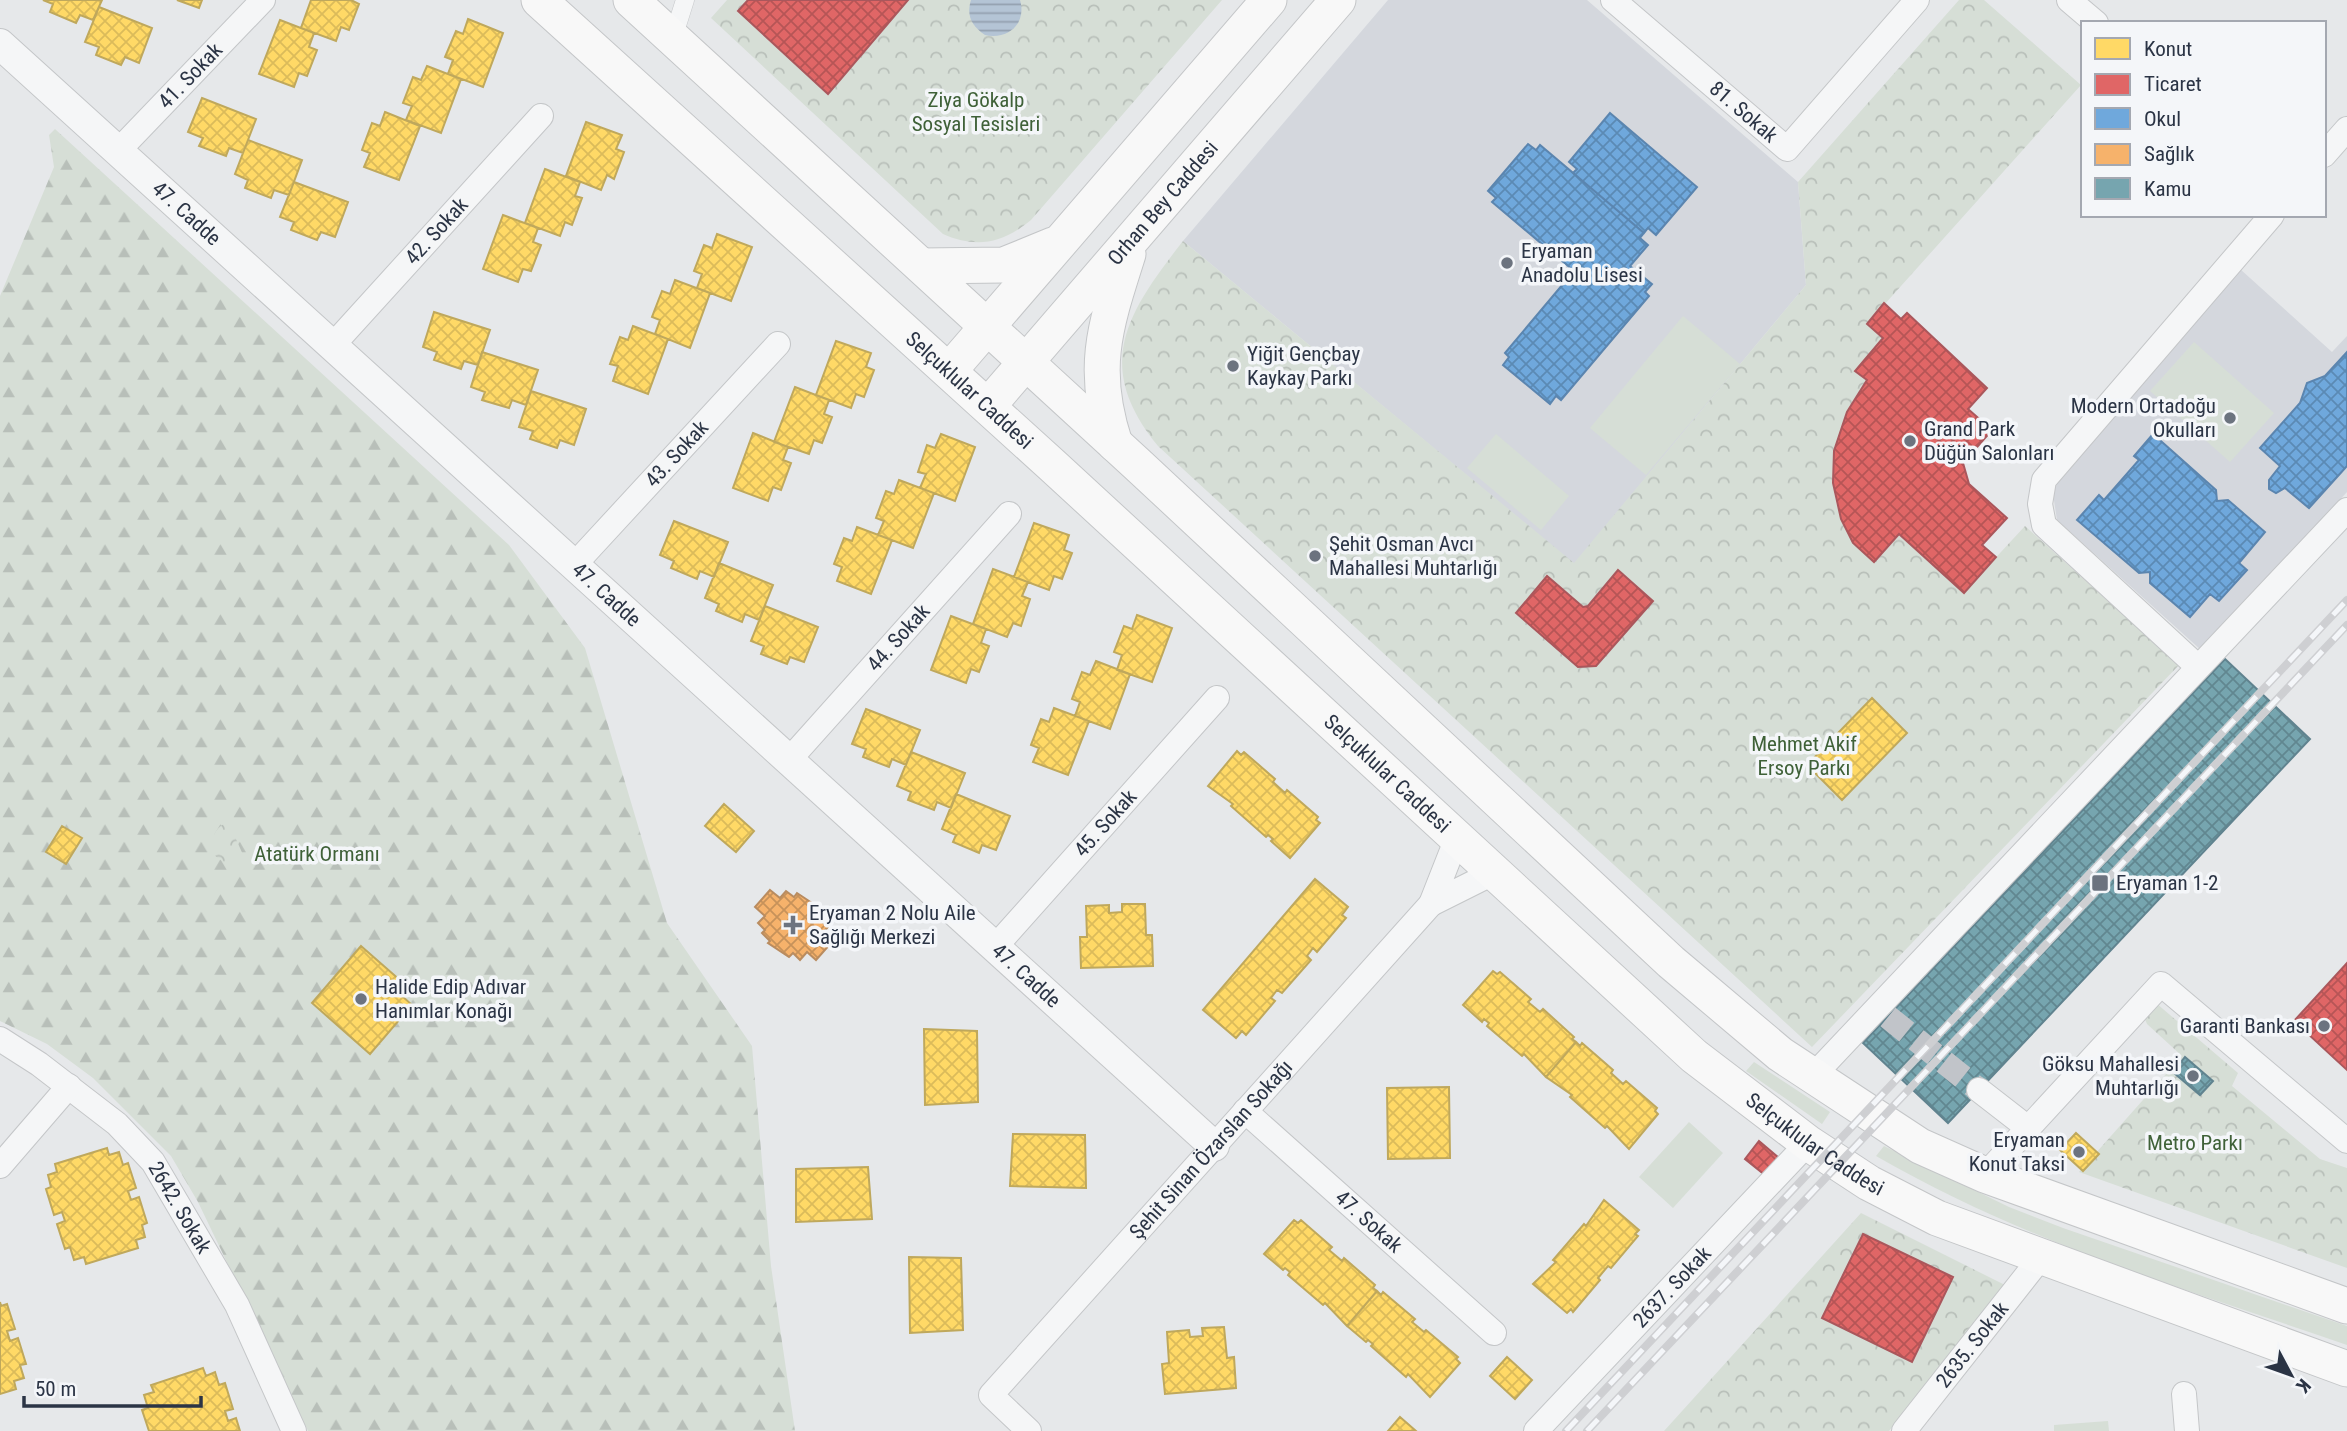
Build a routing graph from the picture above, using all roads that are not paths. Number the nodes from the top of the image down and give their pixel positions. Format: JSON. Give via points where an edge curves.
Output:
{"nodes":[{"id":1,"x":263,"y":0,"type":"edge"},
{"id":2,"x":539,"y":0,"type":"edge"},
{"id":3,"x":631,"y":0,"type":"edge"},
{"id":4,"x":685,"y":0,"type":"edge"},
{"id":5,"x":1269,"y":0,"type":"edge"},
{"id":6,"x":1338,"y":0,"type":"edge"},
{"id":7,"x":1613,"y":0,"type":"edge"},
{"id":8,"x":1917,"y":0,"type":"edge"},
{"id":9,"x":673,"y":38,"type":"junction"},
{"id":10,"x":0,"y":44,"type":"edge"},
{"id":11,"x":541,"y":116,"type":"dead end"},
{"id":12,"x":2347,"y":129,"type":"edge"},
{"id":13,"x":119,"y":150,"type":"junction"},
{"id":14,"x":2326,"y":153,"type":"edge"},
{"id":15,"x":2270,"y":217,"type":"edge"},
{"id":16,"x":1133,"y":238,"type":"junction"},
{"id":17,"x":1062,"y":240,"type":"junction"},
{"id":18,"x":922,"y":266,"type":"junction"},
{"id":19,"x":987,"y":326,"type":"junction"},
{"id":20,"x":778,"y":344,"type":"dead end"},
{"id":21,"x":333,"y":345,"type":"junction"},
{"id":22,"x":1026,"y":362,"type":"junction"},
{"id":23,"x":949,"y":371,"type":"junction"},
{"id":24,"x":988,"y":406,"type":"junction"},
{"id":25,"x":1115,"y":444,"type":"junction"},
{"id":26,"x":2347,"y":510,"type":"edge"},
{"id":27,"x":1009,"y":514,"type":"dead end"},
{"id":28,"x":575,"y":564,"type":"junction"},
{"id":29,"x":2198,"y":667,"type":"junction"},
{"id":30,"x":1217,"y":698,"type":"dead end"},
{"id":31,"x":789,"y":760,"type":"junction"},
{"id":32,"x":1494,"y":797,"type":"junction"},
{"id":33,"x":1532,"y":833,"type":"junction"},
{"id":34,"x":1457,"y":838,"type":"junction"},
{"id":35,"x":1495,"y":872,"type":"junction"},
{"id":36,"x":1431,"y":904,"type":"junction"},
{"id":37,"x":995,"y":947,"type":"junction"},
{"id":38,"x":0,"y":1039,"type":"edge"},
{"id":39,"x":1812,"y":1077,"type":"junction"},
{"id":40,"x":69,"y":1086,"type":"junction"},
{"id":41,"x":1979,"y":1090,"type":"tunnel mouth"},
{"id":42,"x":1245,"y":1111,"type":"junction"},
{"id":43,"x":2028,"y":1128,"type":"junction"},
{"id":44,"x":2347,"y":1141,"type":"edge"},
{"id":45,"x":1808,"y":1143,"type":"junction"},
{"id":46,"x":1214,"y":1146,"type":"junction"},
{"id":47,"x":0,"y":1166,"type":"edge"},
{"id":48,"x":1985,"y":1175,"type":"junction"},
{"id":49,"x":2042,"y":1256,"type":"junction"},
{"id":50,"x":2347,"y":1306,"type":"edge"},
{"id":51,"x":1494,"y":1333,"type":"dead end"},
{"id":52,"x":2347,"y":1369,"type":"edge"},
{"id":53,"x":2184,"y":1394,"type":"dead end"},
{"id":54,"x":295,"y":1431,"type":"edge"},
{"id":55,"x":1029,"y":1431,"type":"edge"},
{"id":56,"x":1536,"y":1431,"type":"edge"},
{"id":57,"x":1903,"y":1431,"type":"edge"},
{"id":58,"x":2187,"y":1431,"type":"edge"}],
"edges":[{"from":1,"to":13,"type":"street","name":"41. Sokak"},
{"from":2,"to":23,"type":"main road","name":"Selçuklular Caddesi"},
{"from":3,"to":9,"type":"main road"},
{"from":4,"to":9,"type":"street"},
{"from":5,"to":17,"type":"main road"},
{"from":6,"to":16,"type":"main road","name":"Orhan Bey Caddesi"},
{"from":7,"to":8,"type":"street","name":"81. Sokak","via":[[1787,149]]},
{"from":9,"to":18,"type":"main road"},
{"from":10,"to":13,"type":"street","name":"47. Cadde"},
{"from":11,"to":21,"type":"street","name":"42. Sokak"},
{"from":12,"to":14,"type":"street"},
{"from":13,"to":21,"type":"street","name":"47. Cadde"},
{"from":15,"to":29,"type":"street","via":[[2044,480],[2039,504],[2044,525]]},
{"from":16,"to":22,"type":"main road","name":"Orhan Bey Caddesi"},
{"from":16,"to":25,"type":"main road","via":[[1110,309],[1101,365],[1104,405]]},
{"from":17,"to":18,"type":"main road","via":[[1034,256],[1004,265]]},
{"from":17,"to":19,"type":"main road"},
{"from":18,"to":19,"type":"main road"},
{"from":19,"to":22,"type":"main road"},
{"from":19,"to":23,"type":"main road"},
{"from":20,"to":28,"type":"street","name":"43. Sokak"},
{"from":21,"to":28,"type":"street","name":"47. Cadde"},
{"from":22,"to":24,"type":"main road","name":"Orhan Bey Caddesi"},
{"from":22,"to":25,"type":"main road"},
{"from":23,"to":24,"type":"main road","name":"Selçuklular Caddesi"},
{"from":24,"to":34,"type":"main road","name":"Selçuklular Caddesi"},
{"from":25,"to":32,"type":"main road"},
{"from":26,"to":29,"type":"street"},
{"from":27,"to":31,"type":"street","name":"44. Sokak"},
{"from":28,"to":31,"type":"street","name":"47. Cadde"},
{"from":29,"to":39,"type":"street","via":[[1882,1012]]},
{"from":30,"to":37,"type":"street","name":"45. Sokak"},
{"from":31,"to":37,"type":"street","name":"47. Cadde"},
{"from":32,"to":33,"type":"main road"},
{"from":32,"to":34,"type":"main road"},
{"from":33,"to":35,"type":"main road"},
{"from":33,"to":39,"type":"main road","via":[[1671,962]]},
{"from":34,"to":35,"type":"main road","name":"Selçuklular Caddesi"},
{"from":34,"to":36,"type":"street"},
{"from":35,"to":36,"type":"street"},
{"from":35,"to":45,"type":"main road","name":"Selçuklular Caddesi","via":[[1694,1056]]},
{"from":36,"to":42,"type":"street","name":"Şehit Sinan Özarslan Sokağı"},
{"from":37,"to":46,"type":"street","name":"47. Cadde"},
{"from":38,"to":40,"type":"street","name":"2642. Sokak"},
{"from":39,"to":48,"type":"main road","via":[[1920,1146]]},
{"from":40,"to":47,"type":"street"},
{"from":40,"to":54,"type":"street","name":"2642. Sokak","via":[[117,1124],[164,1177],[237,1305]]},
{"from":41,"to":43,"type":"street"},
{"from":42,"to":46,"type":"street","name":"Şehit Sinan Özarslan Sokağı"},
{"from":42,"to":51,"type":"street","name":"47. Sokak"},
{"from":43,"to":44,"type":"street","via":[[2161,984]]},
{"from":43,"to":48,"type":"street"},
{"from":45,"to":49,"type":"main road","name":"Selçuklular Caddesi","via":[[1869,1183],[1937,1218]]},
{"from":45,"to":56,"type":"street","name":"2637. Sokak"},
{"from":46,"to":55,"type":"street","name":"Şehit Sinan Özarslan Sokağı","via":[[991,1395]]},
{"from":48,"to":50,"type":"main road"},
{"from":49,"to":52,"type":"main road","name":"Selçuklular Caddesi"},
{"from":49,"to":57,"type":"street","name":"2635. Sokak"},
{"from":53,"to":58,"type":"street"}]}
